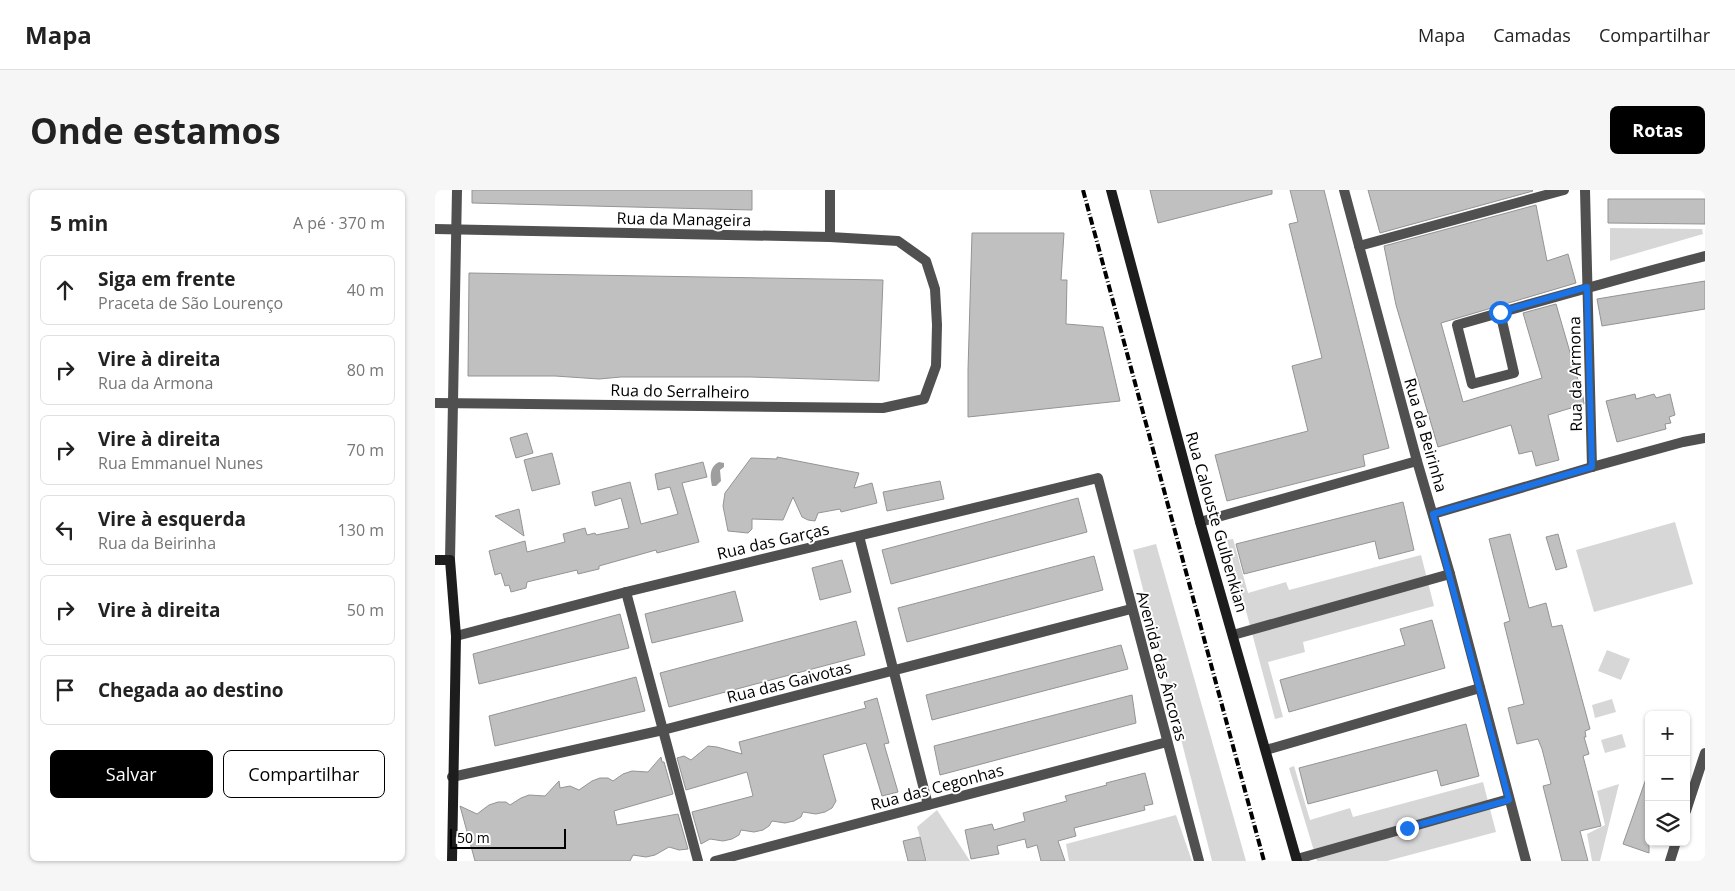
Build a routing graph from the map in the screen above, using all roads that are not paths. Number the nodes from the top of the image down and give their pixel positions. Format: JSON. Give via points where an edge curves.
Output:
{"nodes":[{"id":1,"x":457,"y":190,"type":"edge"},
{"id":2,"x":830,"y":190,"type":"edge"},
{"id":3,"x":1111,"y":190,"type":"edge"},
{"id":4,"x":1344,"y":190,"type":"edge"},
{"id":5,"x":1564,"y":190,"type":"edge"},
{"id":6,"x":1585,"y":190,"type":"edge"},
{"id":7,"x":435,"y":229,"type":"edge"},
{"id":8,"x":456,"y":229,"type":"junction"},
{"id":9,"x":830,"y":237,"type":"junction"},
{"id":10,"x":1359,"y":246,"type":"junction"},
{"id":11,"x":1705,"y":256,"type":"edge"},
{"id":12,"x":1587,"y":287,"type":"junction"},
{"id":13,"x":1500,"y":312,"type":"junction"},
{"id":14,"x":924,"y":399,"type":"joint"},
{"id":15,"x":435,"y":403,"type":"edge"},
{"id":16,"x":453,"y":403,"type":"junction"},
{"id":17,"x":1705,"y":438,"type":"edge"},
{"id":18,"x":1417,"y":461,"type":"junction"},
{"id":19,"x":1592,"y":467,"type":"junction"},
{"id":20,"x":1098,"y":478,"type":"joint"},
{"id":21,"x":1433,"y":514,"type":"junction"},
{"id":22,"x":1200,"y":522,"type":"junction"},
{"id":23,"x":859,"y":536,"type":"junction"},
{"id":24,"x":435,"y":560,"type":"edge"},
{"id":25,"x":450,"y":560,"type":"junction"},
{"id":26,"x":1449,"y":574,"type":"junction"},
{"id":27,"x":626,"y":592,"type":"junction"},
{"id":28,"x":1131,"y":608,"type":"junction"},
{"id":29,"x":1233,"y":635,"type":"junction"},
{"id":30,"x":456,"y":636,"type":"junction"},
{"id":31,"x":895,"y":670,"type":"junction"},
{"id":32,"x":1480,"y":688,"type":"junction"},
{"id":33,"x":663,"y":730,"type":"junction"},
{"id":34,"x":1167,"y":742,"type":"junction"},
{"id":35,"x":1266,"y":750,"type":"junction"},
{"id":36,"x":1705,"y":753,"type":"edge"},
{"id":37,"x":452,"y":777,"type":"junction"},
{"id":38,"x":1509,"y":800,"type":"junction"},
{"id":39,"x":1689,"y":801,"type":"edge"},
{"id":40,"x":928,"y":805,"type":"junction"},
{"id":41,"x":1675,"y":846,"type":"edge"},
{"id":42,"x":1297,"y":860,"type":"edge"},
{"id":43,"x":452,"y":861,"type":"edge"},
{"id":44,"x":698,"y":861,"type":"edge"},
{"id":45,"x":715,"y":861,"type":"edge"},
{"id":46,"x":1199,"y":861,"type":"edge"},
{"id":47,"x":1526,"y":861,"type":"edge"},
{"id":48,"x":1670,"y":861,"type":"edge"}],
"edges":[{"from":1,"to":8,"type":"street"},
{"from":2,"to":9,"type":"street"},
{"from":3,"to":22,"type":"street","name":"Rua Calouste Gulbenkian"},
{"from":4,"to":10,"type":"street","name":"Rua da Beirinha"},
{"from":5,"to":10,"type":"street"},
{"from":6,"to":12,"type":"street","name":"Rua da Armona"},
{"from":7,"to":8,"type":"street","name":"Rua da Manageira"},
{"from":8,"to":9,"type":"street","name":"Rua da Manageira"},
{"from":8,"to":16,"type":"street"},
{"from":9,"to":14,"type":"street","name":"Rua da Manageira","via":[[897,241],[926,261],[935,289],[937,325],[936,366]]},
{"from":10,"to":18,"type":"street","name":"Rua da Beirinha"},
{"from":11,"to":12,"type":"street"},
{"from":12,"to":13,"type":"street"},
{"from":12,"to":19,"type":"street","name":"Rua da Armona"},
{"from":13,"to":13,"type":"street","via":[[1457,325],[1472,384],[1513,372]]},
{"from":14,"to":16,"type":"street","name":"Rua do Serralheiro","via":[[883,408]]},
{"from":15,"to":16,"type":"street","name":"Rua do Serralheiro"},
{"from":16,"to":25,"type":"street"},
{"from":17,"to":19,"type":"street"},
{"from":18,"to":21,"type":"street","name":"Rua da Beirinha"},
{"from":18,"to":22,"type":"street"},
{"from":19,"to":21,"type":"street"},
{"from":20,"to":23,"type":"street","name":"Rua das Garças"},
{"from":20,"to":28,"type":"street","name":"Avenida das Âncoras"},
{"from":21,"to":26,"type":"street","name":"Rua da Beirinha"},
{"from":22,"to":29,"type":"street","name":"Rua Calouste Gulbenkian"},
{"from":23,"to":27,"type":"street","name":"Rua das Garças"},
{"from":23,"to":31,"type":"street"},
{"from":24,"to":25,"type":"street"},
{"from":25,"to":30,"type":"street"},
{"from":26,"to":29,"type":"street"},
{"from":26,"to":32,"type":"street","name":"Rua da Beirinha"},
{"from":27,"to":30,"type":"street","name":"Rua das Garças"},
{"from":27,"to":33,"type":"street"},
{"from":28,"to":31,"type":"street","name":"Rua das Gaivotas"},
{"from":28,"to":34,"type":"street","name":"Avenida das Âncoras"},
{"from":29,"to":35,"type":"street","name":"Rua Calouste Gulbenkian"},
{"from":30,"to":37,"type":"street"},
{"from":31,"to":33,"type":"street","name":"Rua das Gaivotas"},
{"from":31,"to":40,"type":"street"},
{"from":32,"to":35,"type":"street"},
{"from":32,"to":38,"type":"street","name":"Rua da Beirinha"},
{"from":33,"to":37,"type":"street","name":"Rua das Gaivotas"},
{"from":33,"to":44,"type":"street"},
{"from":34,"to":40,"type":"street","name":"Rua das Cegonhas"},
{"from":34,"to":46,"type":"street","name":"Avenida das Âncoras"},
{"from":35,"to":42,"type":"street","name":"Rua Calouste Gulbenkian"},
{"from":36,"to":39,"type":"street"},
{"from":37,"to":43,"type":"street"},
{"from":38,"to":42,"type":"street"},
{"from":38,"to":47,"type":"street","name":"Rua da Beirinha"},
{"from":40,"to":45,"type":"street","name":"Rua das Cegonhas"},
{"from":41,"to":48,"type":"street"}]}
